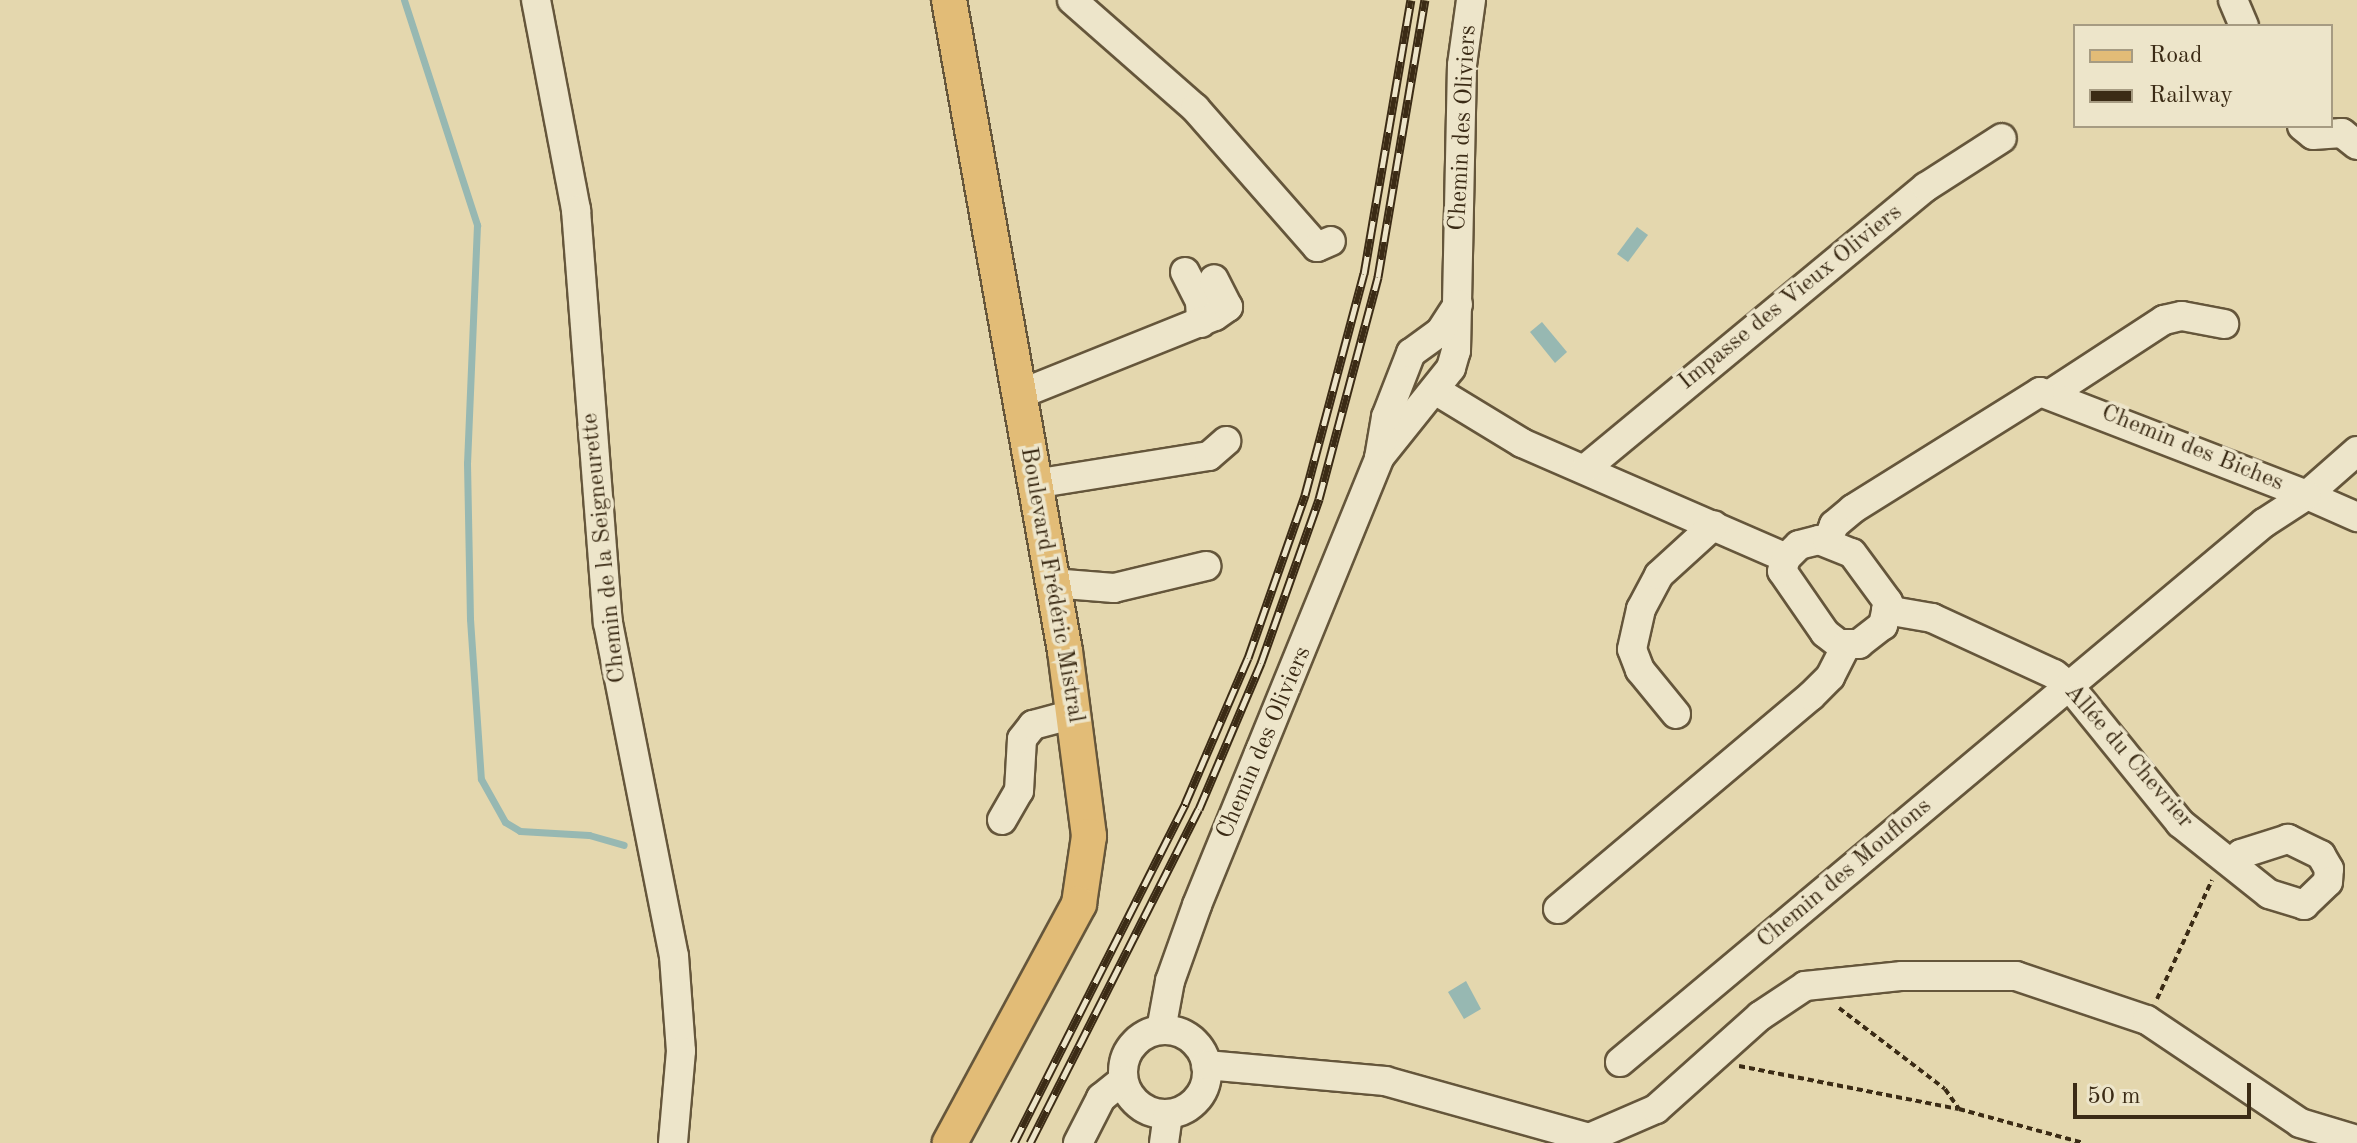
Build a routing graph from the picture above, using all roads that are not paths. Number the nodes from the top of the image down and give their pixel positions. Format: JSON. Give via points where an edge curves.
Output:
{"nodes":[{"id":1,"x":536,"y":0,"type":"edge"},
{"id":2,"x":949,"y":0,"type":"edge"},
{"id":3,"x":1072,"y":0,"type":"edge"},
{"id":4,"x":1471,"y":0,"type":"edge"},
{"id":5,"x":2233,"y":0,"type":"edge"},
{"id":6,"x":2243,"y":24,"type":"edge"},
{"id":7,"x":2304,"y":128,"type":"edge"},
{"id":8,"x":2002,"y":138,"type":"dead end"},
{"id":9,"x":2357,"y":145,"type":"edge"},
{"id":10,"x":1331,"y":241,"type":"dead end"},
{"id":11,"x":1185,"y":272,"type":"dead end"},
{"id":12,"x":1214,"y":279,"type":"dead end"},
{"id":13,"x":1458,"y":304,"type":"junction"},
{"id":14,"x":1201,"y":323,"type":"junction"},
{"id":15,"x":2224,"y":324,"type":"dead end"},
{"id":16,"x":1435,"y":390,"type":"junction"},
{"id":17,"x":2052,"y":393,"type":"junction"},
{"id":18,"x":1018,"y":395,"type":"junction"},
{"id":19,"x":1226,"y":441,"type":"dead end"},
{"id":20,"x":2357,"y":451,"type":"edge"},
{"id":21,"x":1379,"y":458,"type":"junction"},
{"id":22,"x":1586,"y":468,"type":"junction"},
{"id":23,"x":1034,"y":484,"type":"junction"},
{"id":24,"x":2307,"y":495,"type":"junction"},
{"id":25,"x":2357,"y":517,"type":"edge"},
{"id":26,"x":1714,"y":525,"type":"junction"},
{"id":27,"x":1827,"y":542,"type":"junction"},
{"id":28,"x":1786,"y":558,"type":"junction"},
{"id":29,"x":1206,"y":566,"type":"dead end"},
{"id":30,"x":1052,"y":583,"type":"junction"},
{"id":31,"x":1886,"y":610,"type":"junction"},
{"id":32,"x":1847,"y":644,"type":"junction"},
{"id":33,"x":2070,"y":687,"type":"junction"},
{"id":34,"x":1074,"y":714,"type":"junction"},
{"id":35,"x":1676,"y":714,"type":"dead end"},
{"id":36,"x":1002,"y":820,"type":"dead end"},
{"id":37,"x":2228,"y":859,"type":"road end"},
{"id":38,"x":1558,"y":909,"type":"dead end"},
{"id":39,"x":1161,"y":1030,"type":"junction"},
{"id":40,"x":1620,"y":1062,"type":"dead end"},
{"id":41,"x":1206,"y":1065,"type":"junction"},
{"id":42,"x":1123,"y":1080,"type":"junction"},
{"id":43,"x":1168,"y":1114,"type":"junction"},
{"id":44,"x":2357,"y":1140,"type":"edge"},
{"id":45,"x":673,"y":1143,"type":"edge"},
{"id":46,"x":950,"y":1143,"type":"edge"},
{"id":47,"x":1078,"y":1143,"type":"edge"},
{"id":48,"x":1164,"y":1143,"type":"edge"}],
"edges":[{"from":1,"to":45,"type":"street","name":"Chemin de la Seigneurette","via":[[576,210],[608,623],[674,956],[681,1051]]},
{"from":2,"to":18,"type":"main road","name":"Boulevard Frédéric Mistral"},
{"from":3,"to":10,"type":"street","via":[[1195,108],[1317,247]]},
{"from":4,"to":13,"type":"street","name":"Chemin des Oliviers","via":[[1462,65]]},
{"from":5,"to":6,"type":"street"},
{"from":7,"to":9,"type":"street","via":[[2313,135],[2342,133]]},
{"from":8,"to":22,"type":"street","name":"Impasse des Vieux Oliviers","via":[[1926,187]]},
{"from":11,"to":14,"type":"street","via":[[1200,301]]},
{"from":12,"to":14,"type":"street","via":[[1228,307]]},
{"from":13,"to":16,"type":"street","name":"Chemin des Oliviers","via":[[1456,351]]},
{"from":13,"to":21,"type":"street","name":"Chemin des Oliviers","via":[[1440,332],[1411,353],[1386,417]]},
{"from":14,"to":18,"type":"street"},
{"from":15,"to":17,"type":"street","via":[[2182,316],[2164,320]]},
{"from":16,"to":21,"type":"street","name":"Chemin des Oliviers"},
{"from":16,"to":22,"type":"street","via":[[1522,443]]},
{"from":17,"to":24,"type":"street","name":"Chemin des Biches"},
{"from":17,"to":27,"type":"street","via":[[2022,399],[1890,483],[1834,525]]},
{"from":18,"to":23,"type":"main road","name":"Boulevard Frédéric Mistral"},
{"from":19,"to":23,"type":"street","via":[[1209,456]]},
{"from":20,"to":24,"type":"street"},
{"from":21,"to":39,"type":"street","name":"Chemin des Oliviers","via":[[1197,905],[1170,981]]},
{"from":22,"to":26,"type":"street"},
{"from":23,"to":30,"type":"main road","name":"Boulevard Frédéric Mistral"},
{"from":24,"to":25,"type":"street"},
{"from":24,"to":33,"type":"street","name":"Chemin des Biches","via":[[2264,523]]},
{"from":26,"to":28,"type":"street"},
{"from":26,"to":35,"type":"street","via":[[1659,575],[1641,609],[1632,649],[1640,670]]},
{"from":27,"to":28,"type":"street","via":[[1799,545]]},
{"from":27,"to":31,"type":"street","via":[[1852,553],[1878,583]]},
{"from":28,"to":32,"type":"street","via":[[1782,571],[1791,589],[1825,633]]},
{"from":29,"to":30,"type":"street","via":[[1114,588]]},
{"from":30,"to":34,"type":"main road","name":"Boulevard Frédéric Mistral"},
{"from":31,"to":32,"type":"street","via":[[1874,636]]},
{"from":31,"to":33,"type":"street","name":"Allée du Chevrier","via":[[1932,618],[2054,674]]},
{"from":32,"to":38,"type":"street","via":[[1830,677],[1811,696]]},
{"from":33,"to":37,"type":"street","name":"Allée du Chevrier","via":[[2180,823]]},
{"from":33,"to":40,"type":"street","name":"Chemin des Mouflons"},
{"from":34,"to":36,"type":"street","via":[[1033,725],[1022,739],[1019,791]]},
{"from":34,"to":46,"type":"main road","name":"Boulevard Frédéric Mistral","via":[[1089,836],[1079,904]]},
{"from":39,"to":41,"type":"street","via":[[1190,1039]]},
{"from":39,"to":42,"type":"street","via":[[1131,1047]]},
{"from":41,"to":43,"type":"street","via":[[1198,1098]]},
{"from":41,"to":44,"type":"street","via":[[1385,1081],[1589,1138],[1656,1109],[1805,986],[1902,976],[2016,976],[2147,1020],[2300,1123]]},
{"from":42,"to":43,"type":"street","via":[[1144,1109]]},
{"from":42,"to":47,"type":"street","via":[[1101,1098]]},
{"from":43,"to":48,"type":"street"}]}
